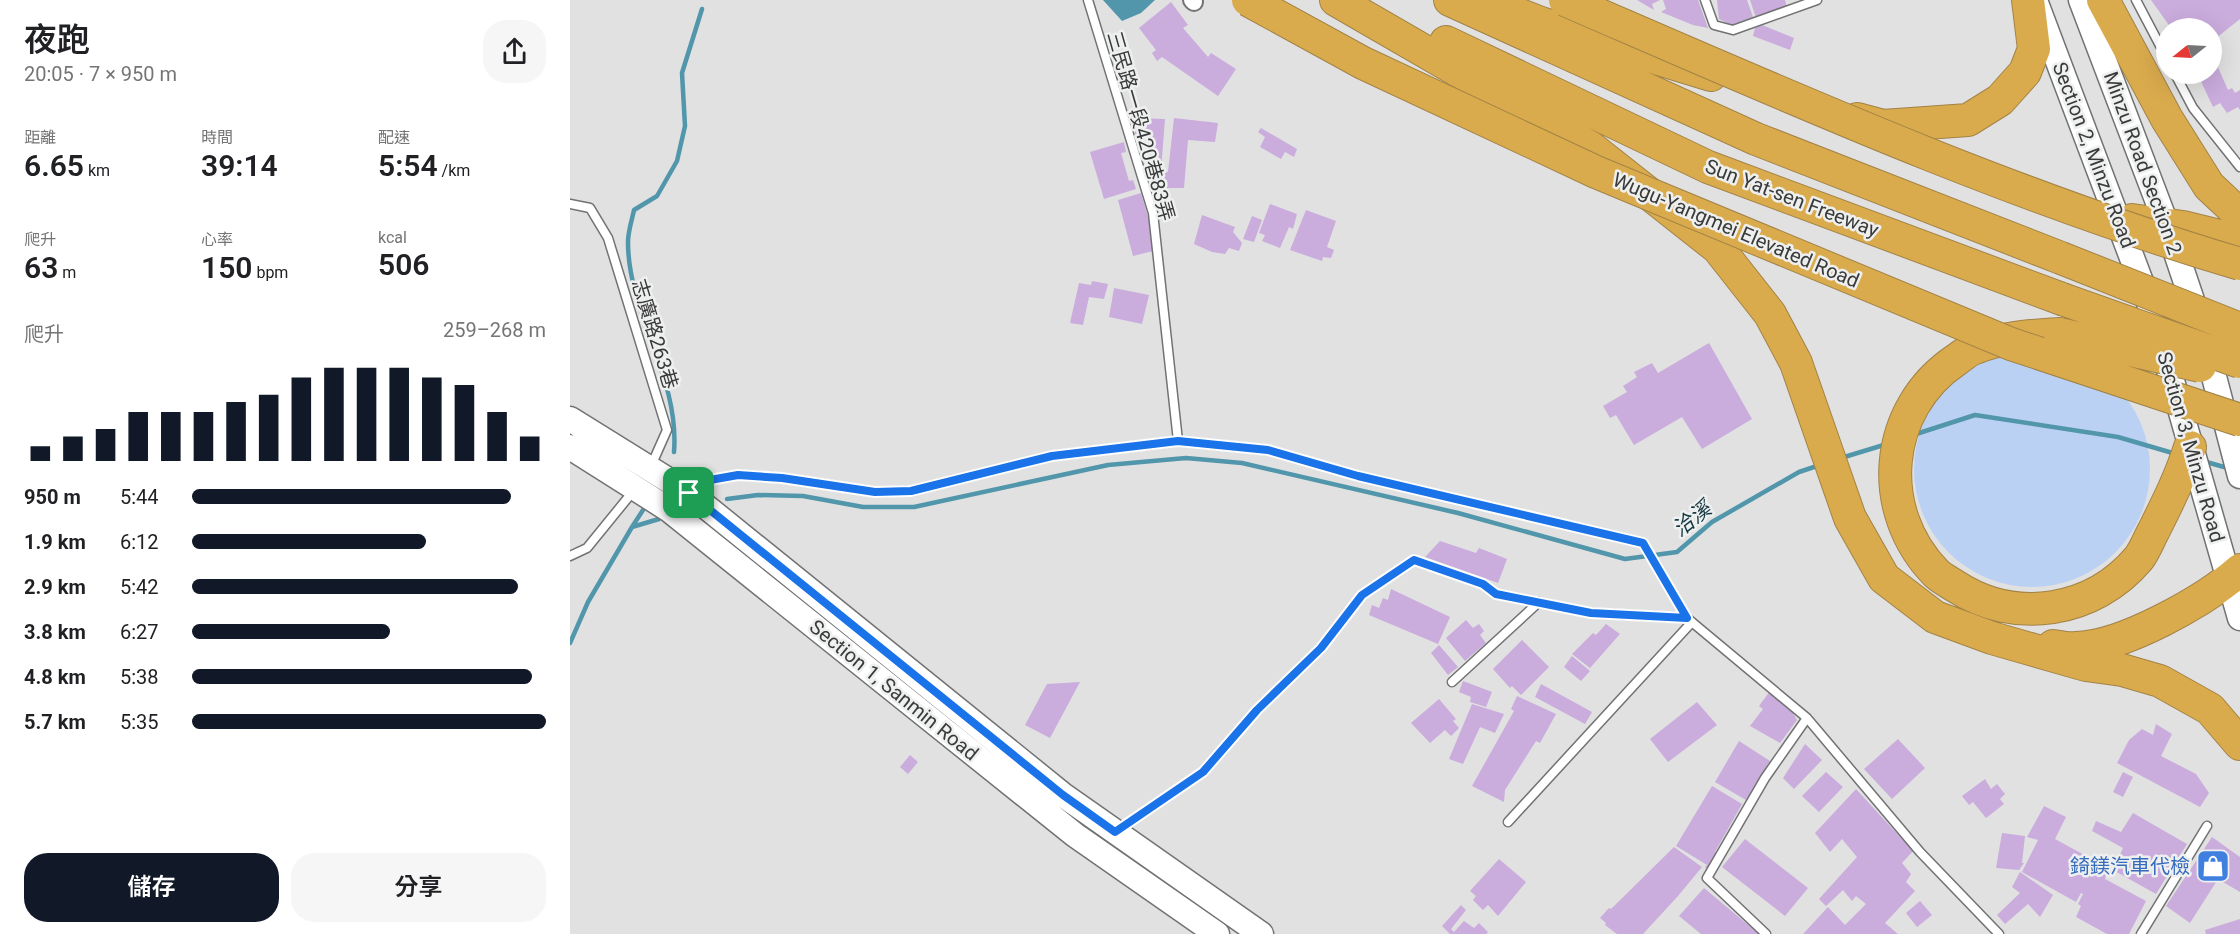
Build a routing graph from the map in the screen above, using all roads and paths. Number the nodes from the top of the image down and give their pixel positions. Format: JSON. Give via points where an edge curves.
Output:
{"nodes":[{"id":1,"x":1088,"y":0,"type":"edge"},
{"id":2,"x":1248,"y":0,"type":"edge"},
{"id":3,"x":1336,"y":0,"type":"edge"},
{"id":4,"x":1359,"y":0,"type":"edge"},
{"id":5,"x":1450,"y":0,"type":"edge"},
{"id":6,"x":1481,"y":0,"type":"edge"},
{"id":7,"x":1565,"y":0,"type":"edge"},
{"id":8,"x":1705,"y":0,"type":"edge"},
{"id":9,"x":1817,"y":0,"type":"edge"},
{"id":10,"x":2028,"y":0,"type":"edge"},
{"id":11,"x":2035,"y":0,"type":"edge"},
{"id":12,"x":2082,"y":0,"type":"edge"},
{"id":13,"x":2103,"y":0,"type":"edge"},
{"id":14,"x":2136,"y":0,"type":"edge"},
{"id":15,"x":1793,"y":4,"type":"edge"},
{"id":16,"x":2156,"y":38,"type":"edge"},
{"id":17,"x":2180,"y":84,"type":"edge"},
{"id":18,"x":1838,"y":115,"type":"junction"},
{"id":19,"x":2240,"y":167,"type":"edge"},
{"id":20,"x":570,"y":204,"type":"edge"},
{"id":21,"x":2240,"y":214,"type":"edge"},
{"id":22,"x":2119,"y":218,"type":"junction"},
{"id":23,"x":2168,"y":226,"type":"junction"},
{"id":24,"x":2240,"y":241,"type":"edge"},
{"id":25,"x":2240,"y":264,"type":"edge"},
{"id":26,"x":2152,"y":311,"type":"joint"},
{"id":27,"x":2201,"y":327,"type":"joint"},
{"id":28,"x":2240,"y":329,"type":"edge"},
{"id":29,"x":2240,"y":362,"type":"edge"},
{"id":30,"x":2240,"y":375,"type":"edge"},
{"id":31,"x":570,"y":419,"type":"edge"},
{"id":32,"x":2240,"y":420,"type":"edge"},
{"id":33,"x":1178,"y":441,"type":"junction"},
{"id":34,"x":570,"y":447,"type":"edge"},
{"id":35,"x":2190,"y":447,"type":"junction"},
{"id":36,"x":2240,"y":476,"type":"edge"},
{"id":37,"x":643,"y":478,"type":"junction"},
{"id":38,"x":689,"y":493,"type":"junction"},
{"id":39,"x":668,"y":509,"type":"junction"},
{"id":40,"x":570,"y":556,"type":"edge"},
{"id":41,"x":2235,"y":574,"type":"edge"},
{"id":42,"x":1539,"y":602,"type":"junction"},
{"id":43,"x":2240,"y":618,"type":"edge"},
{"id":44,"x":1689,"y":620,"type":"junction"},
{"id":45,"x":1992,"y":638,"type":"junction"},
{"id":46,"x":1452,"y":682,"type":"dead end"},
{"id":47,"x":1807,"y":718,"type":"junction"},
{"id":48,"x":2240,"y":744,"type":"edge"},
{"id":49,"x":1508,"y":822,"type":"dead end"},
{"id":50,"x":2207,"y":826,"type":"dead end"},
{"id":51,"x":1115,"y":832,"type":"junction"},
{"id":52,"x":1217,"y":934,"type":"edge"},
{"id":53,"x":1261,"y":934,"type":"edge"},
{"id":54,"x":1766,"y":934,"type":"edge"},
{"id":55,"x":1999,"y":934,"type":"edge"},
{"id":56,"x":2141,"y":934,"type":"edge"}],
"edges":[{"from":1,"to":33,"type":"lane","name":"三民路一段420巷83弄","via":[[1153,213]]},
{"from":2,"to":32,"type":"highway","name":"Wugu-Yangmei Elevated Road","bridge":true,"via":[[1363,63],[1596,172],[2011,344]]},
{"from":3,"to":45,"type":"highway","via":[[1590,147],[1718,248],[1770,314],[1796,363],[1850,518],[1884,578],[1935,617]]},
{"from":4,"to":29,"type":"highway","name":"Sun Yat-sen Freeway","bridge":true,"via":[[1708,167]]},
{"from":5,"to":28,"type":"highway","bridge":true,"via":[[1756,139]]},
{"from":6,"to":18,"type":"highway","via":[[1542,23]]},
{"from":7,"to":25,"type":"highway","bridge":true,"via":[[1861,128],[2138,233]]},
{"from":8,"to":15,"type":"lane","via":[[1714,25],[1733,30]]},
{"from":9,"to":15,"type":"lane"},
{"from":10,"to":18,"type":"highway","via":[[2034,49],[2025,72],[2000,100],[1968,120],[1883,126]]},
{"from":11,"to":22,"type":"street","name":"Section 2, Minzu Road"},
{"from":12,"to":23,"type":"street","name":"Minzu Road Section 2"},
{"from":13,"to":21,"type":"highway","via":[[2209,186]]},
{"from":14,"to":16,"type":"lane"},
{"from":17,"to":19,"type":"lane","via":[[2193,108]]},
{"from":18,"to":22,"type":"highway"},
{"from":20,"to":37,"type":"lane","name":"志廣路263巷","via":[[590,208],[608,238],[667,430]]},
{"from":22,"to":23,"type":"highway"},
{"from":22,"to":26,"type":"street","name":"Section 2, Minzu Road"},
{"from":23,"to":24,"type":"highway"},
{"from":23,"to":27,"type":"street","name":"Minzu Road Section 2"},
{"from":26,"to":35,"type":"street","name":"Section 3, Minzu Road"},
{"from":27,"to":36,"type":"street","name":"Section 3, Minzu Road"},
{"from":30,"to":35,"type":"highway","bridge":true,"via":[[2060,334],[2018,337],[1974,348],[1937,372],[1910,408],[1895,451],[1895,495],[1910,538],[1937,574],[1975,599],[2019,610],[2065,607],[2106,588],[2139,557],[2179,480]]},
{"from":31,"to":37,"type":"street","name":"Section 1, Sanmin Road"},
{"from":33,"to":38,"type":"lane","via":[[1052,456],[911,491],[875,492],[738,475],[710,480]]},
{"from":33,"to":44,"type":"lane","via":[[1268,450],[1358,476],[1643,543]]},
{"from":34,"to":37,"type":"street","name":"Section 1, Sanmin Road"},
{"from":35,"to":41,"type":"street","name":"Section 3, Minzu Road"},
{"from":37,"to":38,"type":"street","name":"Section 1, Sanmin Road"},
{"from":37,"to":39,"type":"street","name":"Section 1, Sanmin Road"},
{"from":37,"to":40,"type":"lane","name":"志廣路263巷","via":[[587,549]]},
{"from":38,"to":39,"type":"street"},
{"from":38,"to":51,"type":"street","name":"Section 1, Sanmin Road","via":[[1063,795]]},
{"from":39,"to":52,"type":"street","name":"Section 1, Sanmin Road","via":[[1075,835]]},
{"from":41,"to":43,"type":"street","name":"Section 3, Minzu Road"},
{"from":41,"to":45,"type":"highway","via":[[2174,614],[2118,639],[2076,649]]},
{"from":42,"to":44,"type":"lane","via":[[1591,613]]},
{"from":42,"to":46,"type":"lane"},
{"from":42,"to":51,"type":"lane","via":[[1496,594],[1483,584],[1414,560],[1362,595],[1321,648],[1257,710],[1203,772]]},
{"from":44,"to":47,"type":"lane"},
{"from":44,"to":49,"type":"lane"},
{"from":45,"to":48,"type":"highway","via":[[2160,681],[2210,710]]},
{"from":47,"to":54,"type":"lane","via":[[1765,778],[1707,878]]},
{"from":47,"to":55,"type":"lane","via":[[1920,852]]},
{"from":50,"to":56,"type":"lane"},
{"from":51,"to":53,"type":"street","name":"Section 1, Sanmin Road"}]}
